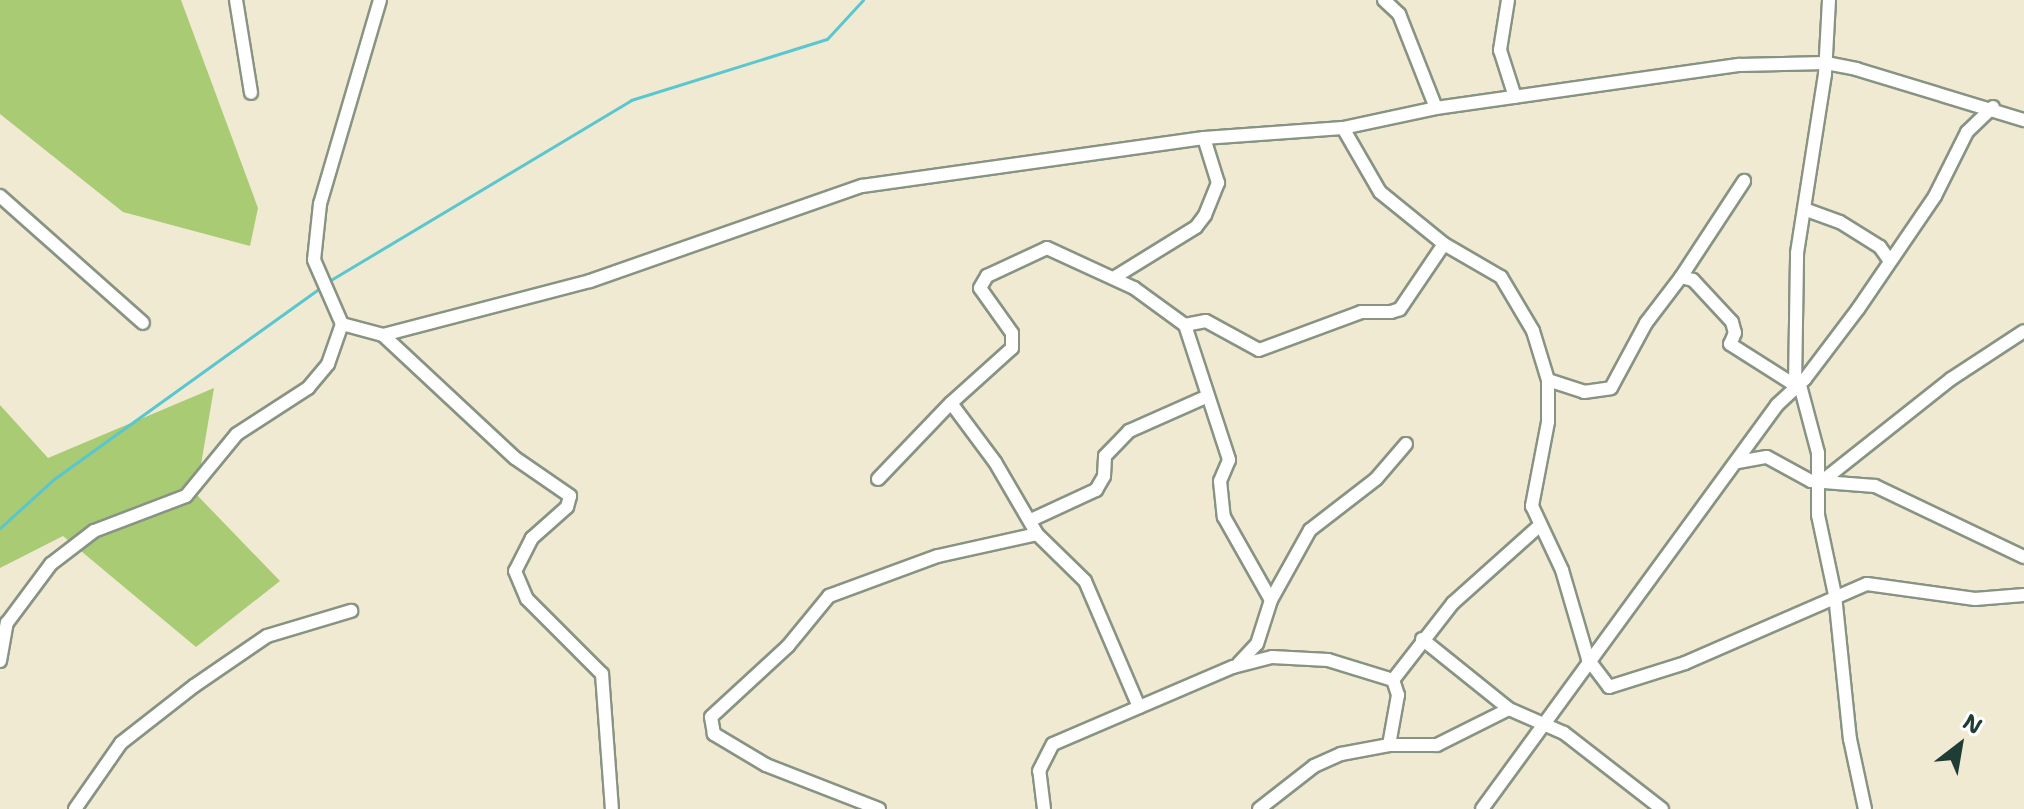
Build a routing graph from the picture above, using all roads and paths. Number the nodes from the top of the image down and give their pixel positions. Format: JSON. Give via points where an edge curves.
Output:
{"nodes":[{"id":1,"x":236,"y":0,"type":"edge"},
{"id":2,"x":380,"y":0,"type":"edge"},
{"id":3,"x":1384,"y":0,"type":"edge"},
{"id":4,"x":1508,"y":0,"type":"edge"},
{"id":5,"x":1829,"y":0,"type":"edge"},
{"id":6,"x":1826,"y":63,"type":"junction"},
{"id":7,"x":251,"y":93,"type":"dead end"},
{"id":8,"x":1515,"y":97,"type":"junction"},
{"id":9,"x":1993,"y":107,"type":"junction"},
{"id":10,"x":1436,"y":108,"type":"junction"},
{"id":11,"x":2024,"y":120,"type":"edge"},
{"id":12,"x":1343,"y":128,"type":"junction"},
{"id":13,"x":1204,"y":138,"type":"junction"},
{"id":14,"x":1744,"y":181,"type":"dead end"},
{"id":15,"x":0,"y":196,"type":"edge"},
{"id":16,"x":1804,"y":209,"type":"junction"},
{"id":17,"x":1444,"y":244,"type":"junction"},
{"id":18,"x":1889,"y":260,"type":"junction"},
{"id":19,"x":1115,"y":277,"type":"junction"},
{"id":20,"x":1681,"y":277,"type":"junction"},
{"id":21,"x":143,"y":323,"type":"dead end"},
{"id":22,"x":342,"y":324,"type":"junction"},
{"id":23,"x":1185,"y":325,"type":"junction"},
{"id":24,"x":2024,"y":331,"type":"edge"},
{"id":25,"x":383,"y":335,"type":"junction"},
{"id":26,"x":1548,"y":380,"type":"junction"},
{"id":27,"x":1795,"y":386,"type":"junction"},
{"id":28,"x":1208,"y":396,"type":"junction"},
{"id":29,"x":951,"y":403,"type":"junction"},
{"id":30,"x":1406,"y":444,"type":"dead end"},
{"id":31,"x":1738,"y":462,"type":"junction"},
{"id":32,"x":878,"y":479,"type":"dead end"},
{"id":33,"x":1821,"y":482,"type":"junction"},
{"id":34,"x":1031,"y":520,"type":"junction"},
{"id":35,"x":1538,"y":527,"type":"junction"},
{"id":36,"x":1037,"y":534,"type":"junction"},
{"id":37,"x":2024,"y":557,"type":"edge"},
{"id":38,"x":1835,"y":595,"type":"junction"},
{"id":39,"x":2024,"y":595,"type":"edge"},
{"id":40,"x":1271,"y":600,"type":"junction"},
{"id":41,"x":351,"y":611,"type":"dead end"},
{"id":42,"x":1422,"y":639,"type":"junction"},
{"id":43,"x":1588,"y":659,"type":"junction"},
{"id":44,"x":0,"y":661,"type":"edge"},
{"id":45,"x":1233,"y":667,"type":"junction"},
{"id":46,"x":1393,"y":680,"type":"junction"},
{"id":47,"x":1139,"y":707,"type":"junction"},
{"id":48,"x":1509,"y":709,"type":"junction"},
{"id":49,"x":1546,"y":721,"type":"junction"},
{"id":50,"x":1389,"y":745,"type":"junction"},
{"id":51,"x":75,"y":809,"type":"edge"},
{"id":52,"x":612,"y":809,"type":"edge"},
{"id":53,"x":879,"y":809,"type":"edge"},
{"id":54,"x":1044,"y":809,"type":"edge"},
{"id":55,"x":1259,"y":809,"type":"edge"},
{"id":56,"x":1482,"y":809,"type":"edge"},
{"id":57,"x":1662,"y":809,"type":"edge"},
{"id":58,"x":1865,"y":809,"type":"edge"}],
"edges":[{"from":1,"to":7,"type":"street"},
{"from":2,"to":22,"type":"street","via":[[320,204],[314,260]]},
{"from":3,"to":10,"type":"street","via":[[1399,14]]},
{"from":4,"to":8,"type":"street","via":[[1500,50]]},
{"from":5,"to":6,"type":"street"},
{"from":6,"to":8,"type":"street","via":[[1740,65]]},
{"from":6,"to":9,"type":"street"},
{"from":6,"to":16,"type":"street"},
{"from":8,"to":10,"type":"street"},
{"from":9,"to":11,"type":"street"},
{"from":9,"to":18,"type":"street","via":[[1967,132],[1935,196]]},
{"from":10,"to":12,"type":"street"},
{"from":12,"to":13,"type":"street"},
{"from":12,"to":17,"type":"street","via":[[1380,192]]},
{"from":13,"to":19,"type":"street","via":[[1218,183],[1214,202],[1196,227]]},
{"from":13,"to":25,"type":"street","via":[[862,186],[590,281]]},
{"from":14,"to":20,"type":"street"},
{"from":15,"to":21,"type":"street"},
{"from":16,"to":18,"type":"street","via":[[1840,222],[1880,247]]},
{"from":16,"to":27,"type":"street","via":[[1793,303]]},
{"from":17,"to":23,"type":"street","via":[[1400,309],[1391,312],[1361,312],[1259,350],[1206,321]]},
{"from":17,"to":26,"type":"street","via":[[1485,266],[1513,291]]},
{"from":18,"to":27,"type":"street"},
{"from":19,"to":23,"type":"street"},
{"from":19,"to":29,"type":"street","via":[[1047,248],[987,276],[980,288],[1012,333],[1012,348]]},
{"from":20,"to":26,"type":"street","via":[[1646,323],[1611,388],[1584,392]]},
{"from":20,"to":27,"type":"street","via":[[1693,280],[1732,322],[1730,344]]},
{"from":22,"to":25,"type":"street"},
{"from":22,"to":44,"type":"street","via":[[328,364],[308,388],[237,434],[186,496],[161,510],[94,531],[51,564],[7,623]]},
{"from":23,"to":28,"type":"street"},
{"from":24,"to":33,"type":"street","via":[[1951,379]]},
{"from":25,"to":52,"type":"street","via":[[515,458],[570,496],[567,507],[532,538],[515,571],[527,599],[602,674]]},
{"from":26,"to":35,"type":"street","via":[[1547,434],[1532,506]]},
{"from":27,"to":31,"type":"street"},
{"from":27,"to":33,"type":"street","via":[[1808,408]]},
{"from":28,"to":34,"type":"street","via":[[1129,431],[1105,456],[1104,476],[1096,490]]},
{"from":28,"to":40,"type":"street","via":[[1229,460],[1220,481],[1224,517]]},
{"from":29,"to":32,"type":"street"},
{"from":29,"to":34,"type":"street"},
{"from":30,"to":40,"type":"street","via":[[1376,479],[1315,524]]},
{"from":31,"to":33,"type":"street","via":[[1767,457]]},
{"from":31,"to":43,"type":"street"},
{"from":33,"to":37,"type":"street","via":[[1875,486]]},
{"from":33,"to":38,"type":"street","via":[[1818,515]]},
{"from":34,"to":36,"type":"street"},
{"from":35,"to":42,"type":"street"},
{"from":35,"to":43,"type":"street","via":[[1562,570]]},
{"from":36,"to":47,"type":"street","via":[[1085,581]]},
{"from":36,"to":53,"type":"street","via":[[938,556],[829,596],[788,646],[711,717],[714,734],[733,747]]},
{"from":38,"to":39,"type":"street","via":[[1875,583],[1975,599]]},
{"from":38,"to":43,"type":"street","via":[[1748,638],[1615,689]]},
{"from":38,"to":58,"type":"street","via":[[1850,739]]},
{"from":40,"to":45,"type":"street","via":[[1257,644]]},
{"from":41,"to":51,"type":"street","via":[[267,636],[184,694],[114,751]]},
{"from":42,"to":46,"type":"street"},
{"from":42,"to":48,"type":"street"},
{"from":43,"to":49,"type":"street"},
{"from":45,"to":46,"type":"street","via":[[1272,657],[1328,660]]},
{"from":45,"to":47,"type":"street"},
{"from":46,"to":50,"type":"street","via":[[1398,695]]},
{"from":47,"to":54,"type":"street","via":[[1045,751],[1039,771]]},
{"from":48,"to":49,"type":"street"},
{"from":48,"to":50,"type":"street","via":[[1437,745]]},
{"from":49,"to":56,"type":"street"},
{"from":49,"to":57,"type":"street"},
{"from":50,"to":55,"type":"street","via":[[1314,766]]}]}
